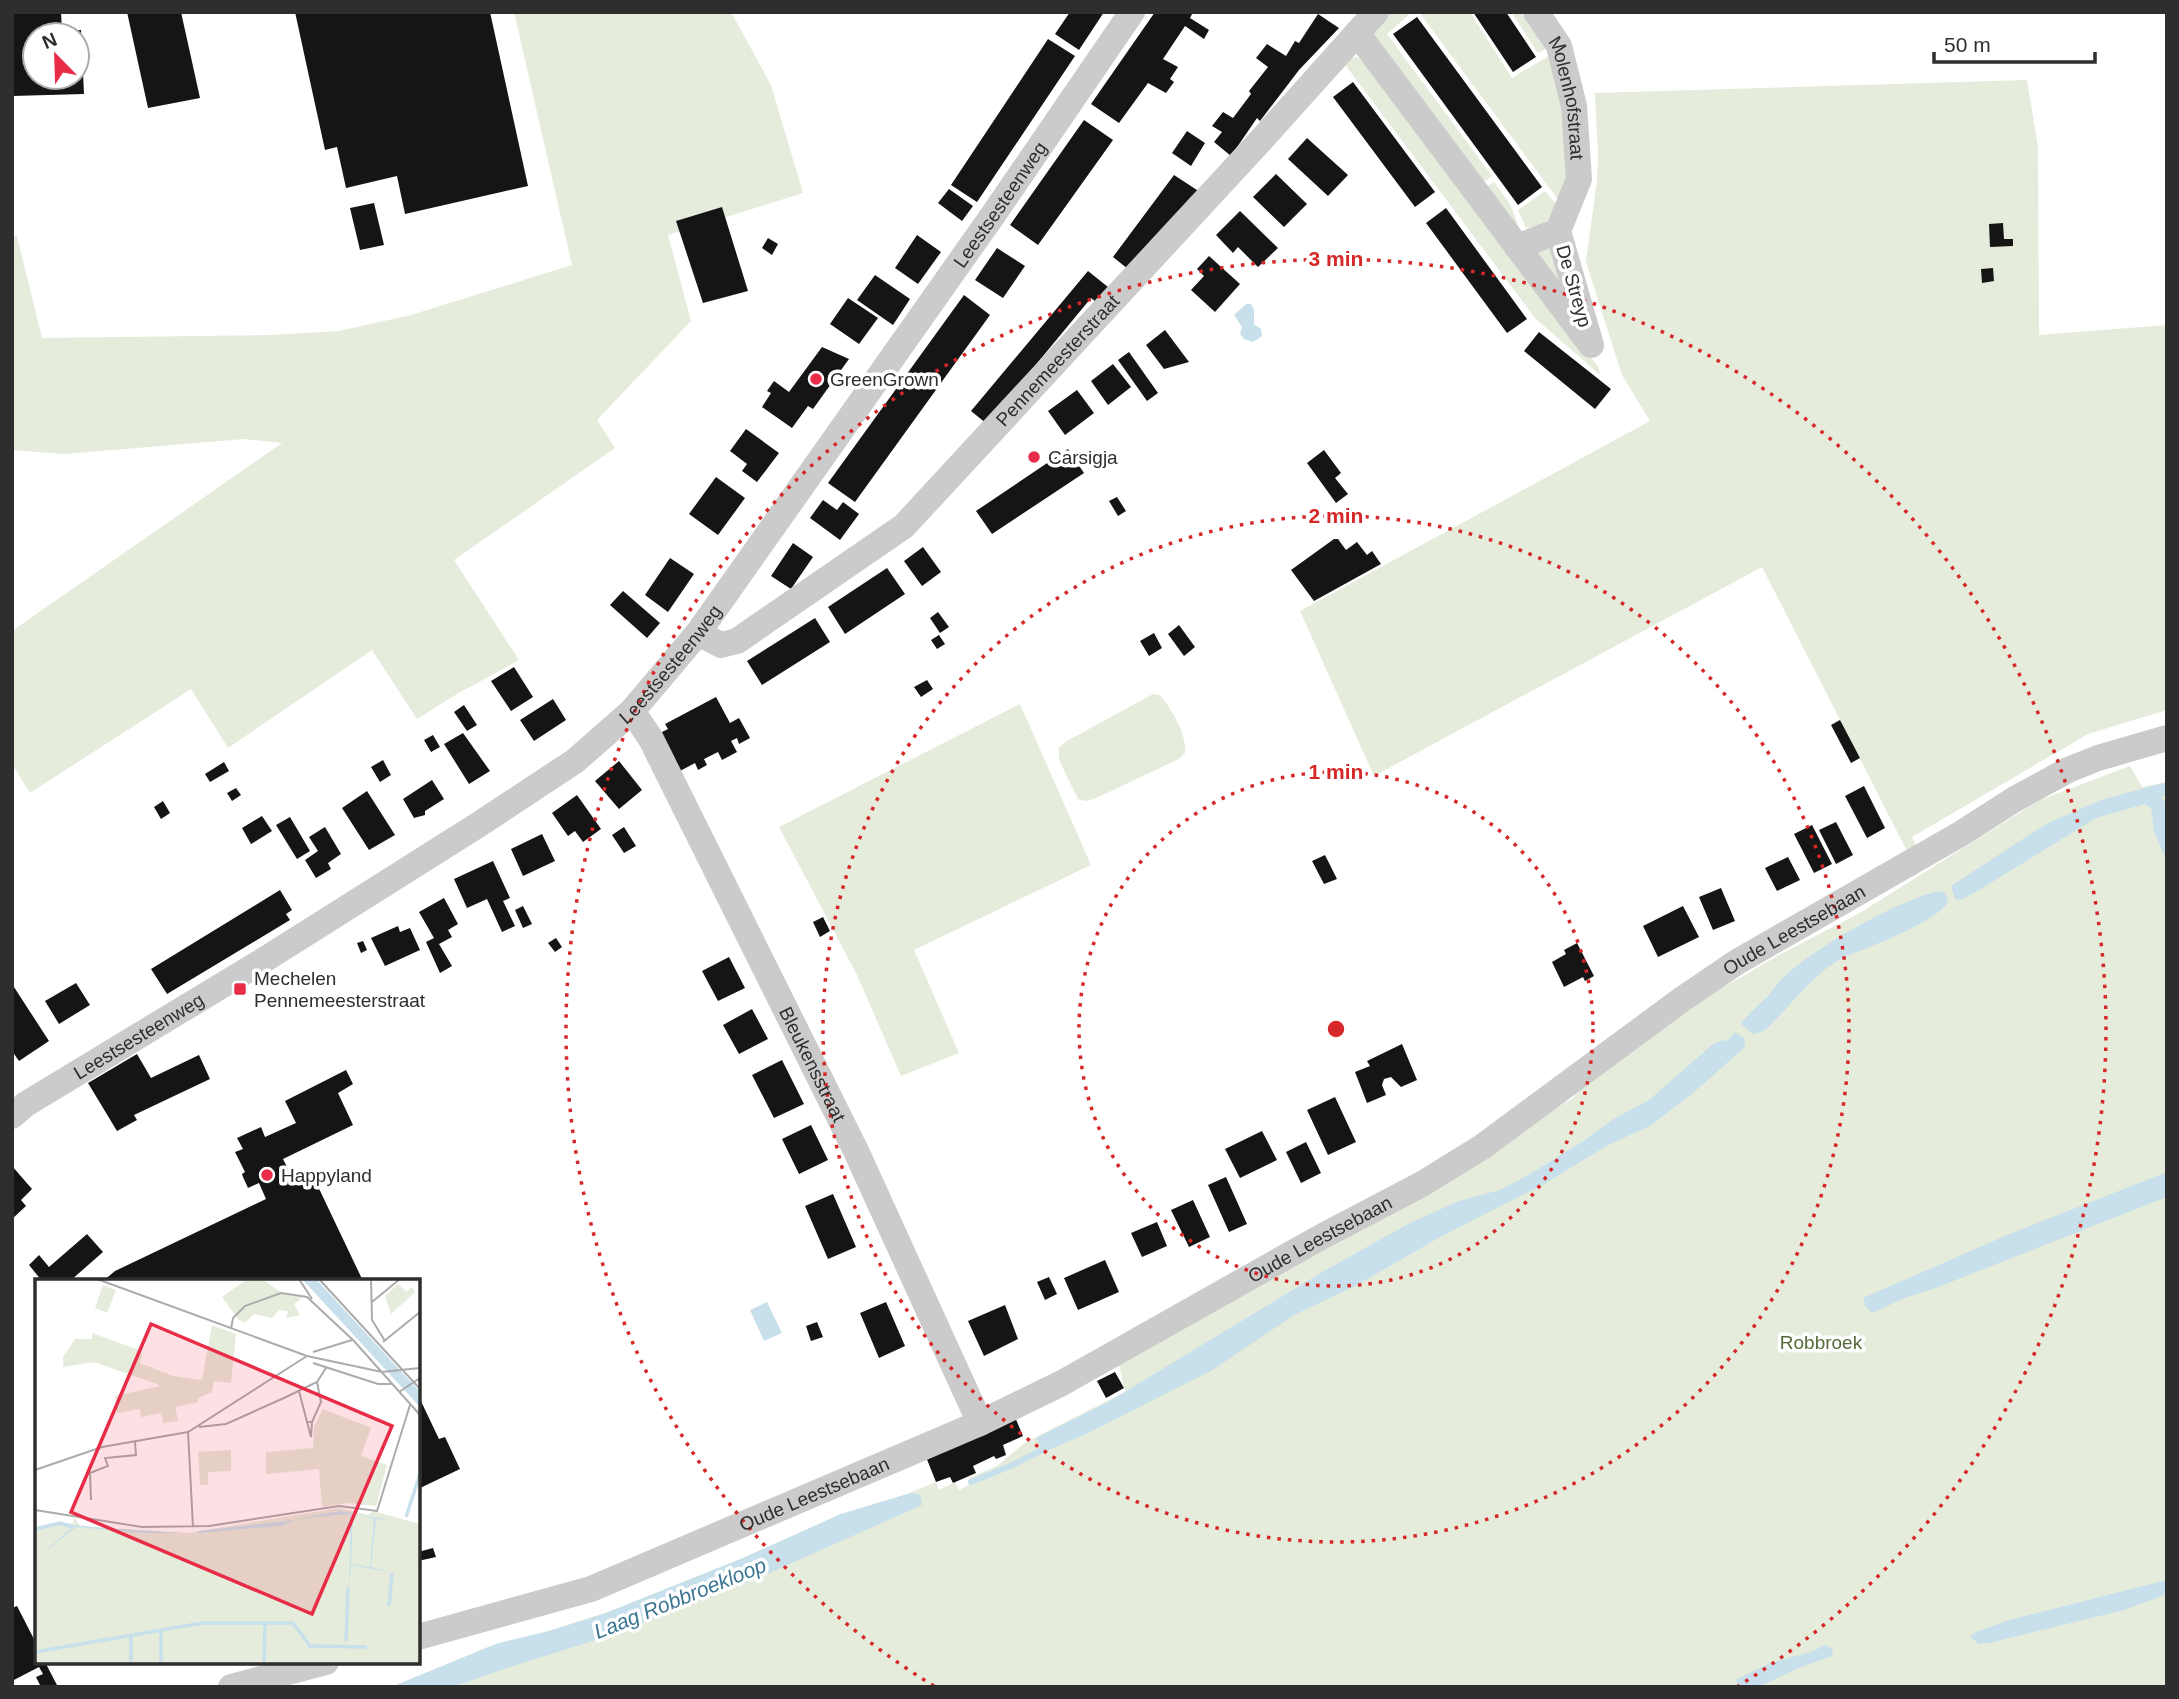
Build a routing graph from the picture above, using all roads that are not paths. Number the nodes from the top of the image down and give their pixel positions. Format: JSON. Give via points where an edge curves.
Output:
{"nodes":[{"id":1,"x":1132,"y":12,"type":"edge"},
{"id":2,"x":1376,"y":12,"type":"edge"},
{"id":3,"x":1536,"y":12,"type":"edge"},
{"id":4,"x":1357,"y":33,"type":"junction"},
{"id":5,"x":1558,"y":231,"type":"junction"},
{"id":6,"x":1517,"y":247,"type":"junction"},
{"id":7,"x":698,"y":633,"type":"junction"},
{"id":8,"x":632,"y":711,"type":"junction"},
{"id":9,"x":2167,"y":738,"type":"edge"},
{"id":10,"x":12,"y":1116,"type":"edge"},
{"id":11,"x":980,"y":1423,"type":"junction"},
{"id":12,"x":420,"y":1636,"type":"edge"},
{"id":13,"x":318,"y":1664,"type":"edge"},
{"id":14,"x":231,"y":1687,"type":"edge"}],
"edges":[{"from":1,"to":7,"type":"street","name":"Leestsesteenweg"},
{"from":2,"to":4,"type":"street","name":"Pennemeesterstraat"},
{"from":3,"to":5,"type":"street","name":"Molenhofstraat","via":[[1559,46],[1574,106],[1579,179]]},
{"from":4,"to":6,"type":"street","name":"De Streyp"},
{"from":4,"to":7,"type":"street","name":"Pennemeesterstraat","via":[[904,526],[737,641],[720,645]]},
{"from":5,"to":6,"type":"street","name":"De Streyp"},
{"from":5,"to":6,"type":"street","name":"De Streyp","via":[[1591,345]]},
{"from":7,"to":8,"type":"street","name":"Leestsesteenweg"},
{"from":8,"to":10,"type":"street","name":"Leestsesteenweg","via":[[575,761],[478,825]]},
{"from":8,"to":11,"type":"street","name":"Bleukensstraat","via":[[693,821],[856,1150]]},
{"from":9,"to":11,"type":"street","name":"Oude Leestsebaan","via":[[2068,770],[2015,799],[1737,962],[1442,1172],[1102,1362]]},
{"from":11,"to":12,"type":"street","name":"Oude Leestsebaan","via":[[591,1589]]},
{"from":13,"to":14,"type":"street"}]}
